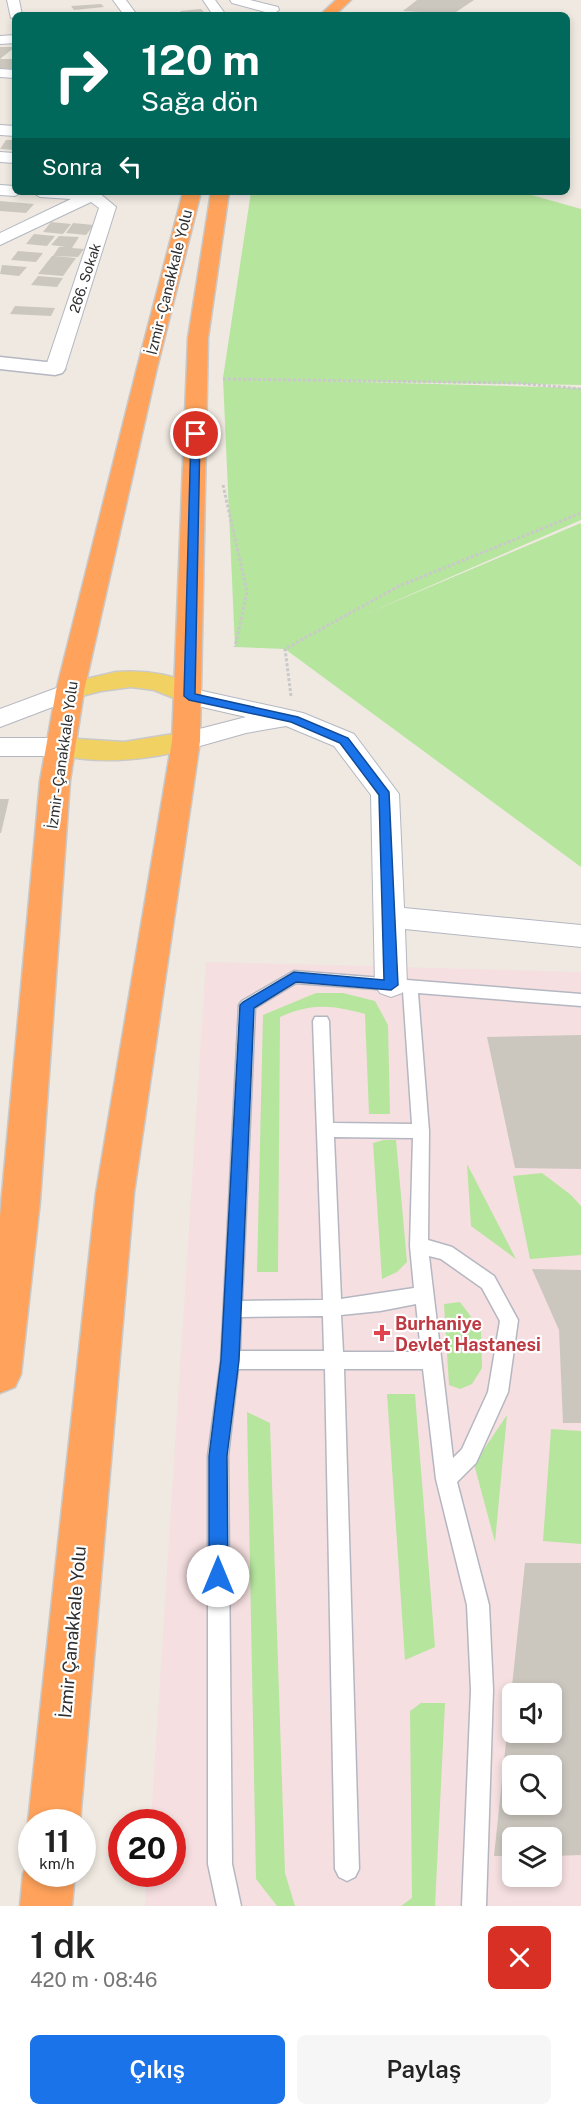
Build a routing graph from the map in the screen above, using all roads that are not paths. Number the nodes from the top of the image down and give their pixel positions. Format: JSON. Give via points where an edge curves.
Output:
{"nodes":[{"id":1,"x":118,"y":0,"type":"edge"},
{"id":2,"x":236,"y":0,"type":"edge"},
{"id":3,"x":344,"y":0,"type":"edge"},
{"id":4,"x":289,"y":3,"type":"dead end"},
{"id":5,"x":128,"y":12,"type":"edge"},
{"id":6,"x":267,"y":12,"type":"edge"},
{"id":7,"x":330,"y":12,"type":"edge"},
{"id":8,"x":91,"y":195,"type":"edge"},
{"id":9,"x":94,"y":195,"type":"edge"},
{"id":10,"x":191,"y":195,"type":"edge"},
{"id":11,"x":220,"y":195,"type":"edge"},
{"id":12,"x":0,"y":240,"type":"edge"},
{"id":13,"x":0,"y":363,"type":"edge"},
{"id":14,"x":55,"y":369,"type":"joint"},
{"id":15,"x":70,"y":691,"type":"junction"},
{"id":16,"x":189,"y":696,"type":"junction"},
{"id":17,"x":0,"y":719,"type":"edge"},
{"id":18,"x":294,"y":719,"type":"junction"},
{"id":19,"x":186,"y":741,"type":"junction"},
{"id":20,"x":0,"y":747,"type":"edge"},
{"id":21,"x":62,"y":747,"type":"junction"},
{"id":22,"x":389,"y":917,"type":"junction"},
{"id":23,"x":581,"y":936,"type":"edge"},
{"id":24,"x":401,"y":986,"type":"junction"},
{"id":25,"x":581,"y":1000,"type":"edge"},
{"id":26,"x":321,"y":1021,"type":"dead end"},
{"id":27,"x":326,"y":1130,"type":"junction"},
{"id":28,"x":422,"y":1131,"type":"junction"},
{"id":29,"x":419,"y":1246,"type":"junction"},
{"id":30,"x":424,"y":1294,"type":"junction"},
{"id":31,"x":333,"y":1308,"type":"junction"},
{"id":32,"x":233,"y":1309,"type":"junction"},
{"id":33,"x":2,"y":1354,"type":"edge"},
{"id":34,"x":230,"y":1360,"type":"junction"},
{"id":35,"x":334,"y":1360,"type":"junction"},
{"id":36,"x":432,"y":1361,"type":"junction"},
{"id":37,"x":90,"y":1441,"type":"joint"},
{"id":38,"x":446,"y":1479,"type":"junction"},
{"id":39,"x":55,"y":1809,"type":"edge"},
{"id":40,"x":347,"y":1869,"type":"dead end"},
{"id":41,"x":48,"y":1887,"type":"edge"},
{"id":42,"x":46,"y":1906,"type":"edge"},
{"id":43,"x":229,"y":1906,"type":"edge"},
{"id":44,"x":474,"y":1906,"type":"edge"}],
"edges":[{"from":1,"to":5,"type":"street"},
{"from":2,"to":6,"type":"street"},
{"from":3,"to":7,"type":"highway"},
{"from":4,"to":6,"type":"street"},
{"from":8,"to":12,"type":"street"},
{"from":9,"to":14,"type":"street","name":"266. Sokak","via":[[108,207]]},
{"from":10,"to":15,"type":"highway","name":"İzmir - Çanakkale Yolu"},
{"from":11,"to":16,"type":"highway","name":"İzmir - Çanakkale Yolu","via":[[198,338]]},
{"from":13,"to":14,"type":"street"},
{"from":15,"to":16,"type":"main road","via":[[137,678],[168,685]]},
{"from":15,"to":17,"type":"street"},
{"from":15,"to":21,"type":"highway","name":"İzmir - Çanakkale Yolu"},
{"from":16,"to":18,"type":"street"},
{"from":16,"to":19,"type":"highway","name":"İzmir - Çanakkale Yolu"},
{"from":18,"to":19,"type":"street","via":[[244,725]]},
{"from":18,"to":22,"type":"street","via":[[344,740],[385,795]]},
{"from":19,"to":21,"type":"main road","via":[[120,753]]},
{"from":19,"to":37,"type":"highway","name":"İzmir - Çanakkale Yolu","via":[[115,1193]]},
{"from":20,"to":21,"type":"street"},
{"from":21,"to":33,"type":"highway","name":"İzmir - Çanakkale Yolu","via":[[55,781],[21,1201]]},
{"from":22,"to":23,"type":"street"},
{"from":22,"to":24,"type":"street"},
{"from":24,"to":25,"type":"lane"},
{"from":24,"to":28,"type":"lane"},
{"from":24,"to":32,"type":"lane","via":[[294,977],[248,1005]]},
{"from":26,"to":27,"type":"lane"},
{"from":27,"to":28,"type":"lane"},
{"from":27,"to":31,"type":"lane"},
{"from":28,"to":29,"type":"lane"},
{"from":29,"to":30,"type":"lane"},
{"from":29,"to":38,"type":"lane","via":[[446,1252],[488,1282],[508,1320],[498,1392],[469,1456]]},
{"from":30,"to":31,"type":"lane"},
{"from":30,"to":36,"type":"lane"},
{"from":31,"to":32,"type":"lane"},
{"from":31,"to":35,"type":"lane"},
{"from":32,"to":34,"type":"lane"},
{"from":34,"to":35,"type":"lane"},
{"from":34,"to":43,"type":"lane","via":[[218,1456],[220,1864]]},
{"from":35,"to":36,"type":"lane"},
{"from":35,"to":40,"type":"lane"},
{"from":36,"to":38,"type":"lane"},
{"from":37,"to":39,"type":"highway","name":"İzmir Çanakkale Yolu"},
{"from":38,"to":44,"type":"lane","via":[[477,1605],[482,1690]]},
{"from":41,"to":42,"type":"highway"}]}
